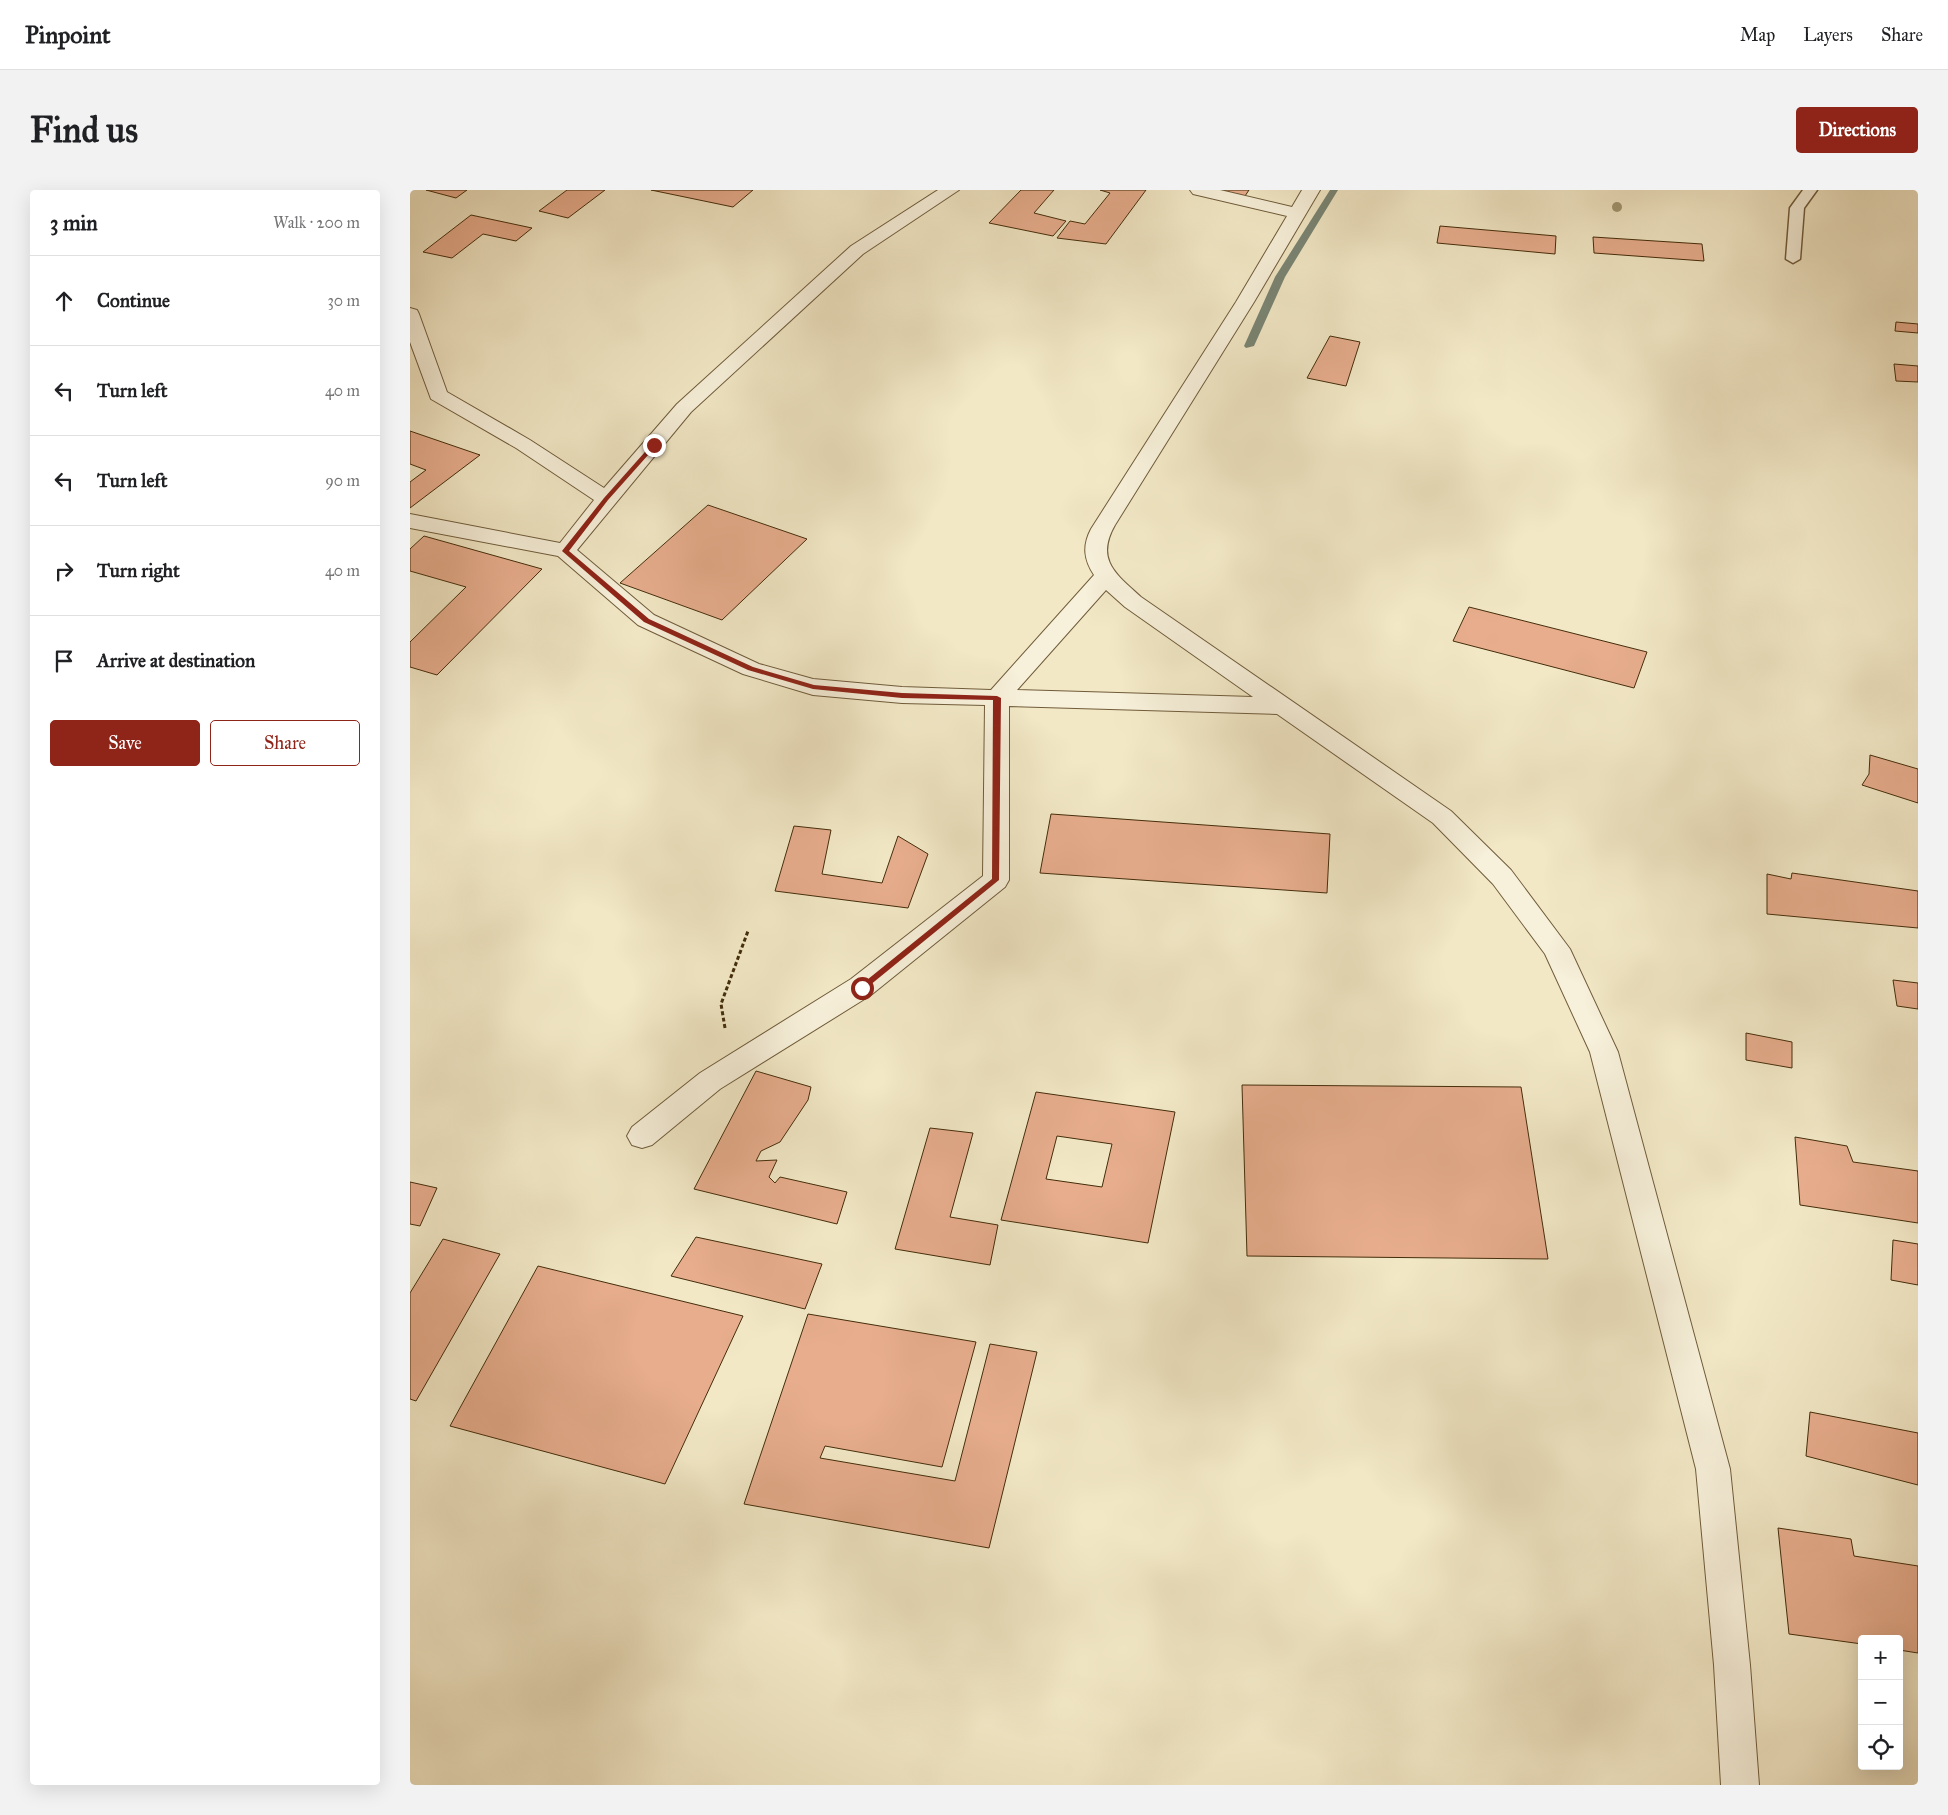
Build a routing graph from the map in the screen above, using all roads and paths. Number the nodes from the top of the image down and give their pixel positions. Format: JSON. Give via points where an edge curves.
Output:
{"nodes":[{"id":1,"x":950,"y":190,"type":"edge"},
{"id":2,"x":1199,"y":190,"type":"edge"},
{"id":3,"x":1311,"y":190,"type":"edge"},
{"id":4,"x":1810,"y":190,"type":"edge"},
{"id":5,"x":1298,"y":214,"type":"junction"},
{"id":6,"x":1793,"y":259,"type":"dead end"},
{"id":7,"x":410,"y":314,"type":"edge"},
{"id":8,"x":606,"y":499,"type":"junction"},
{"id":9,"x":410,"y":521,"type":"edge"},
{"id":10,"x":565,"y":551,"type":"junction"},
{"id":11,"x":1106,"y":576,"type":"junction"},
{"id":12,"x":997,"y":698,"type":"junction"},
{"id":13,"x":1282,"y":706,"type":"junction"},
{"id":14,"x":748,"y":931,"type":"dead end"},
{"id":15,"x":731,"y":1068,"type":"junction"},
{"id":16,"x":642,"y":1136,"type":"dead end"},
{"id":17,"x":1740,"y":1785,"type":"edge"}],
"edges":[{"from":1,"to":8,"type":"street","via":[[850,257],[684,408]]},
{"from":2,"to":5,"type":"street"},
{"from":3,"to":5,"type":"street"},
{"from":4,"to":6,"type":"lane","via":[[1797,208]]},
{"from":5,"to":11,"type":"street","via":[[1114,508],[1096,543],[1096,560]]},
{"from":7,"to":8,"type":"street","via":[[438,395],[523,444]]},
{"from":8,"to":10,"type":"street"},
{"from":9,"to":10,"type":"street"},
{"from":10,"to":12,"type":"street","via":[[646,620],[751,669],[813,687],[902,696]]},
{"from":11,"to":12,"type":"street"},
{"from":11,"to":13,"type":"street","via":[[1133,602]]},
{"from":12,"to":13,"type":"street"},
{"from":12,"to":15,"type":"street","via":[[996,880],[862,988]]},
{"from":13,"to":17,"type":"street","via":[[1442,817],[1502,877],[1556,950],[1604,1052],[1713,1469]]},
{"from":14,"to":15,"type":"path","via":[[721,1004]]},
{"from":15,"to":16,"type":"street"}]}
